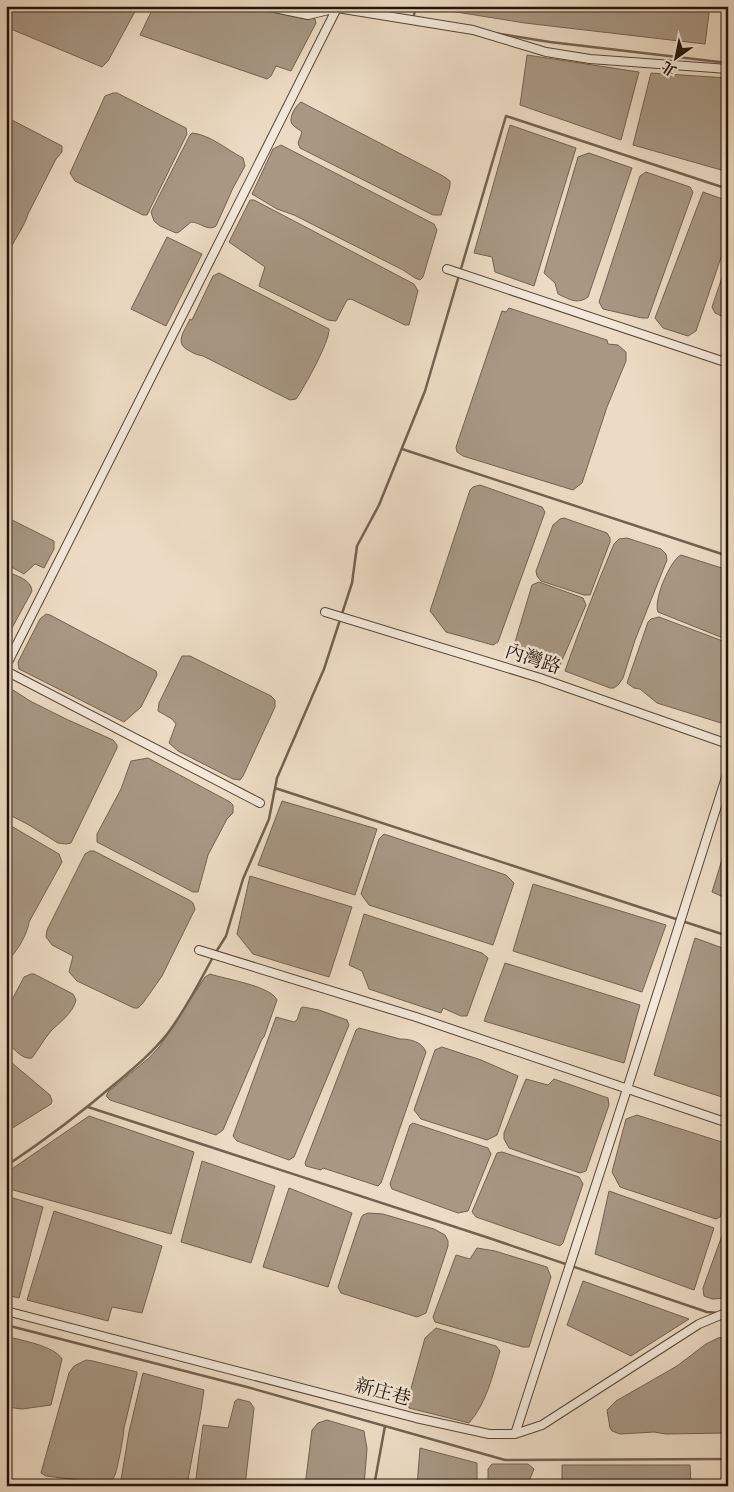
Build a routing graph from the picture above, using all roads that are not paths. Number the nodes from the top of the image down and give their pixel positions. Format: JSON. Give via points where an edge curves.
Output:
{"nodes":[{"id":1,"x":265,"y":6,"type":"edge"},
{"id":2,"x":337,"y":8,"type":"junction"},
{"id":3,"x":728,"y":69,"type":"edge"},
{"id":4,"x":447,"y":269,"type":"dead end"},
{"id":5,"x":728,"y":364,"type":"edge"},
{"id":6,"x":325,"y":612,"type":"dead end"},
{"id":7,"x":6,"y":666,"type":"edge"},
{"id":8,"x":6,"y":671,"type":"edge"},
{"id":9,"x":728,"y":744,"type":"edge"},
{"id":10,"x":728,"y":772,"type":"edge"},
{"id":11,"x":260,"y":803,"type":"dead end"},
{"id":12,"x":199,"y":950,"type":"dead end"},
{"id":13,"x":627,"y":1090,"type":"junction"},
{"id":14,"x":728,"y":1123,"type":"edge"},
{"id":15,"x":6,"y":1311,"type":"edge"},
{"id":16,"x":728,"y":1312,"type":"edge"},
{"id":17,"x":515,"y":1434,"type":"junction"}],
"edges":[{"from":1,"to":2,"type":"street","via":[[308,15]]},
{"from":2,"to":3,"type":"street","via":[[474,30],[546,52],[590,59]]},
{"from":2,"to":7,"type":"street"},
{"from":4,"to":5,"type":"street"},
{"from":6,"to":9,"type":"street","name":"內灣路","via":[[540,678]]},
{"from":8,"to":11,"type":"street"},
{"from":10,"to":13,"type":"street"},
{"from":12,"to":13,"type":"street","via":[[416,1017]]},
{"from":13,"to":14,"type":"street"},
{"from":13,"to":17,"type":"street"},
{"from":15,"to":17,"type":"street","name":"新庄巷","via":[[416,1418],[489,1434]]},
{"from":16,"to":17,"type":"street","name":"新庄巷","via":[[699,1324],[542,1425]]}]}
